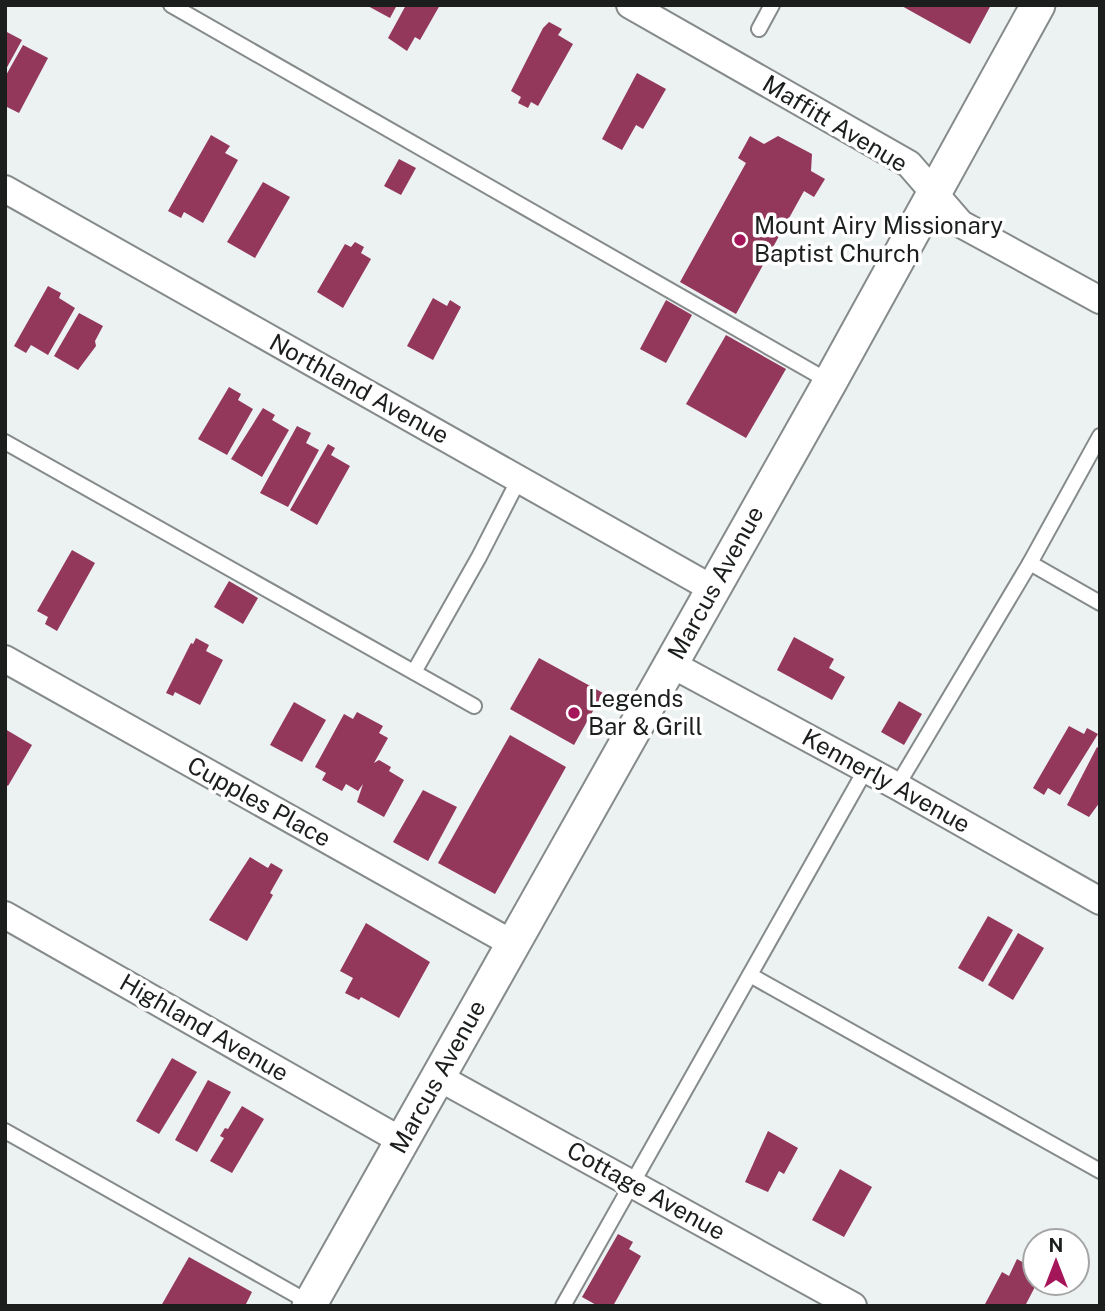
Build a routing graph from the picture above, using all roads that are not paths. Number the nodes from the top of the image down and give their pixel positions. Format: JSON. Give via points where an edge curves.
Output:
{"nodes":[{"id":1,"x":171,"y":5,"type":"edge"},
{"id":2,"x":630,"y":5,"type":"edge"},
{"id":3,"x":772,"y":5,"type":"edge"},
{"id":4,"x":1038,"y":5,"type":"edge"},
{"id":5,"x":759,"y":29,"type":"dead end"},
{"id":6,"x":5,"y":189,"type":"edge"},
{"id":7,"x":932,"y":194,"type":"junction"},
{"id":8,"x":1100,"y":300,"type":"edge"},
{"id":9,"x":830,"y":382,"type":"junction"},
{"id":10,"x":1100,"y":436,"type":"edge"},
{"id":11,"x":5,"y":442,"type":"edge"},
{"id":12,"x":519,"y":479,"type":"junction"},
{"id":13,"x":1030,"y":563,"type":"junction"},
{"id":14,"x":713,"y":589,"type":"junction"},
{"id":15,"x":1100,"y":603,"type":"edge"},
{"id":16,"x":5,"y":659,"type":"edge"},
{"id":17,"x":671,"y":663,"type":"junction"},
{"id":18,"x":414,"y":672,"type":"junction"},
{"id":19,"x":474,"y":706,"type":"dead end"},
{"id":20,"x":866,"y":769,"type":"junction"},
{"id":21,"x":897,"y":786,"type":"junction"},
{"id":22,"x":1100,"y":901,"type":"edge"},
{"id":23,"x":5,"y":915,"type":"edge"},
{"id":24,"x":513,"y":944,"type":"junction"},
{"id":25,"x":750,"y":975,"type":"junction"},
{"id":26,"x":438,"y":1077,"type":"junction"},
{"id":27,"x":5,"y":1131,"type":"edge"},
{"id":28,"x":402,"y":1141,"type":"junction"},
{"id":29,"x":1100,"y":1171,"type":"edge"},
{"id":30,"x":633,"y":1184,"type":"junction"},
{"id":31,"x":309,"y":1304,"type":"edge"},
{"id":32,"x":563,"y":1306,"type":"edge"},
{"id":33,"x":853,"y":1306,"type":"edge"}],
"edges":[{"from":1,"to":9,"type":"lane"},
{"from":2,"to":7,"type":"street","name":"Maffitt Avenue","via":[[909,164]]},
{"from":3,"to":5,"type":"lane"},
{"from":4,"to":7,"type":"street","name":"Marcus Avenue"},
{"from":6,"to":12,"type":"street","name":"Northland Avenue"},
{"from":7,"to":8,"type":"street","name":"Maffitt Avenue","via":[[961,224]]},
{"from":7,"to":9,"type":"street","name":"Marcus Avenue"},
{"from":9,"to":14,"type":"street","name":"Marcus Avenue"},
{"from":10,"to":13,"type":"lane"},
{"from":11,"to":18,"type":"lane"},
{"from":12,"to":14,"type":"street","name":"Northland Avenue"},
{"from":12,"to":18,"type":"lane"},
{"from":13,"to":15,"type":"lane"},
{"from":13,"to":21,"type":"lane"},
{"from":14,"to":17,"type":"street","name":"Marcus Avenue"},
{"from":16,"to":24,"type":"street","name":"Cupples Place"},
{"from":17,"to":20,"type":"street","name":"Kennerly Avenue"},
{"from":17,"to":24,"type":"street","name":"Marcus Avenue"},
{"from":18,"to":19,"type":"lane"},
{"from":20,"to":21,"type":"street","name":"Kennerly Avenue"},
{"from":20,"to":25,"type":"lane"},
{"from":21,"to":22,"type":"street","name":"Kennerly Avenue"},
{"from":23,"to":28,"type":"street","name":"Highland Avenue"},
{"from":24,"to":26,"type":"street","name":"Marcus Avenue"},
{"from":25,"to":29,"type":"lane"},
{"from":25,"to":30,"type":"lane"},
{"from":26,"to":28,"type":"street","name":"Marcus Avenue"},
{"from":26,"to":30,"type":"street","name":"Cottage Avenue"},
{"from":27,"to":31,"type":"lane"},
{"from":28,"to":31,"type":"street","name":"Marcus Avenue"},
{"from":30,"to":32,"type":"lane"},
{"from":30,"to":33,"type":"street","name":"Cottage Avenue"}]}
